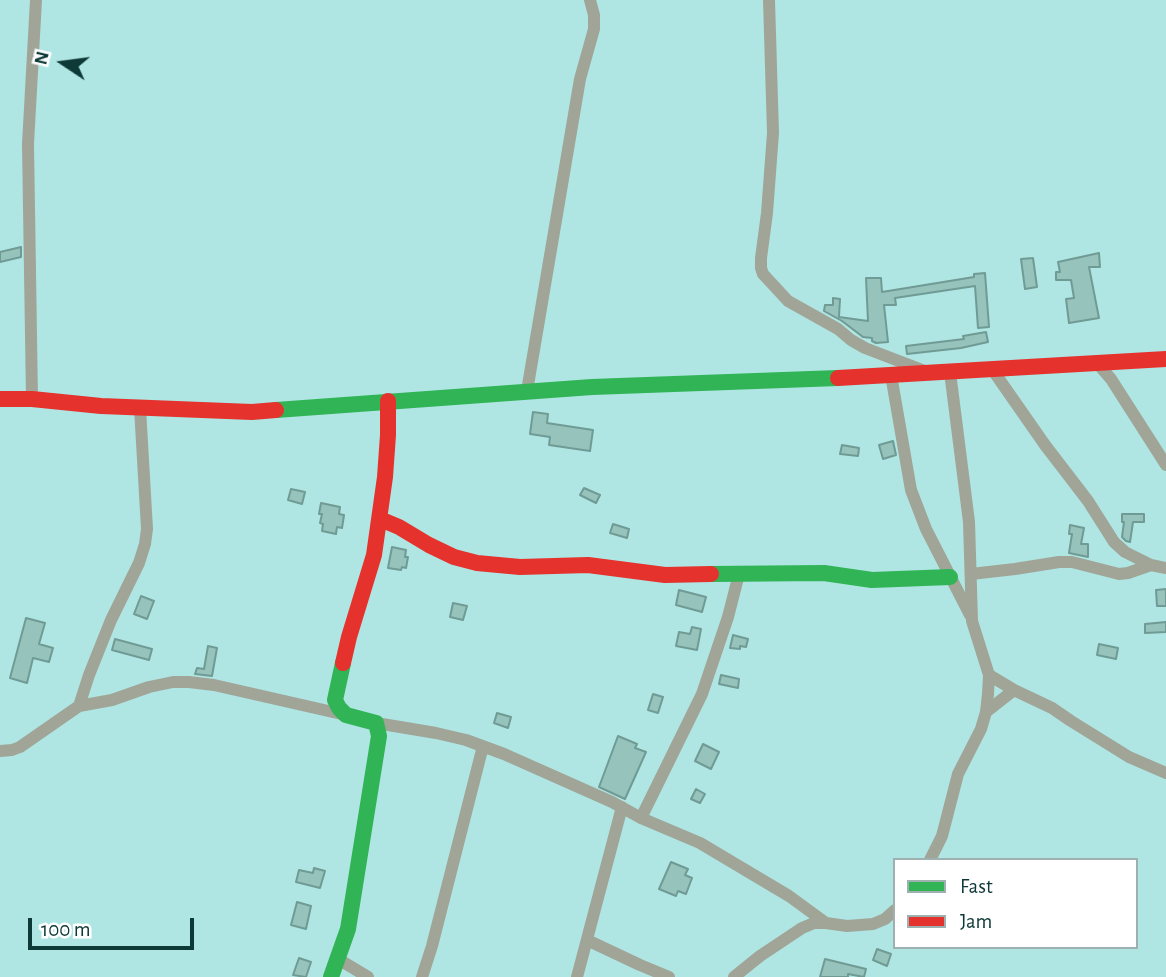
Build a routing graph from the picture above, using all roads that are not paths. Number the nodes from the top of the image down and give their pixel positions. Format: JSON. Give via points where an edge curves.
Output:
{"nodes":[{"id":1,"x":36,"y":0,"type":"edge"},
{"id":2,"x":590,"y":0,"type":"edge"},
{"id":3,"x":769,"y":0,"type":"edge"},
{"id":4,"x":1166,"y":359,"type":"edge"},
{"id":5,"x":1098,"y":364,"type":"junction"},
{"id":6,"x":992,"y":369,"type":"junction"},
{"id":7,"x":950,"y":372,"type":"junction"},
{"id":8,"x":929,"y":373,"type":"junction"},
{"id":9,"x":891,"y":375,"type":"junction"},
{"id":10,"x":527,"y":391,"type":"junction"},
{"id":11,"x":0,"y":399,"type":"edge"},
{"id":12,"x":33,"y":399,"type":"junction"},
{"id":13,"x":388,"y":401,"type":"junction"},
{"id":14,"x":140,"y":408,"type":"junction"},
{"id":15,"x":1166,"y":465,"type":"edge"},
{"id":16,"x":380,"y":519,"type":"junction"},
{"id":17,"x":1151,"y":565,"type":"junction"},
{"id":18,"x":1166,"y":568,"type":"edge"},
{"id":19,"x":739,"y":573,"type":"junction"},
{"id":20,"x":971,"y":574,"type":"junction"},
{"id":21,"x":950,"y":577,"type":"junction"},
{"id":22,"x":972,"y":621,"type":"junction"},
{"id":23,"x":989,"y":675,"type":"junction"},
{"id":24,"x":1014,"y":690,"type":"junction"},
{"id":25,"x":79,"y":706,"type":"junction"},
{"id":26,"x":986,"y":712,"type":"junction"},
{"id":27,"x":346,"y":715,"type":"junction"},
{"id":28,"x":376,"y":723,"type":"junction"},
{"id":29,"x":483,"y":746,"type":"junction"},
{"id":30,"x":0,"y":751,"type":"edge"},
{"id":31,"x":1166,"y":773,"type":"edge"},
{"id":32,"x":653,"y":793,"type":"junction"},
{"id":33,"x":622,"y":807,"type":"junction"},
{"id":34,"x":641,"y":818,"type":"junction"},
{"id":35,"x":661,"y":826,"type":"junction"},
{"id":36,"x":931,"y":858,"type":"edge"},
{"id":37,"x":893,"y":912,"type":"edge"},
{"id":38,"x":826,"y":923,"type":"junction"},
{"id":39,"x":587,"y":940,"type":"junction"},
{"id":40,"x":338,"y":959,"type":"junction"},
{"id":41,"x":331,"y":977,"type":"edge"},
{"id":42,"x":368,"y":977,"type":"edge"},
{"id":43,"x":422,"y":977,"type":"edge"},
{"id":44,"x":578,"y":977,"type":"edge"},
{"id":45,"x":669,"y":977,"type":"edge"},
{"id":46,"x":734,"y":977,"type":"edge"}],
"edges":[{"from":1,"to":12,"type":"street","via":[[28,144]]},
{"from":2,"to":10,"type":"street","via":[[594,29],[580,79]]},
{"from":3,"to":8,"type":"street","via":[[773,133],[763,274],[789,301],[851,340]]},
{"from":4,"to":5,"type":"street"},
{"from":5,"to":6,"type":"street"},
{"from":5,"to":15,"type":"street"},
{"from":6,"to":7,"type":"street"},
{"from":6,"to":17,"type":"street","via":[[1114,541]]},
{"from":7,"to":8,"type":"street"},
{"from":7,"to":20,"type":"street"},
{"from":8,"to":9,"type":"street"},
{"from":9,"to":10,"type":"street"},
{"from":9,"to":21,"type":"street","via":[[911,490]]},
{"from":10,"to":13,"type":"street"},
{"from":11,"to":12,"type":"street"},
{"from":12,"to":14,"type":"street"},
{"from":13,"to":14,"type":"street","via":[[252,412]]},
{"from":13,"to":16,"type":"street"},
{"from":14,"to":25,"type":"street","via":[[145,544]]},
{"from":16,"to":19,"type":"street","via":[[477,563],[588,565],[665,575]]},
{"from":16,"to":27,"type":"street","via":[[336,691],[335,700]]},
{"from":17,"to":18,"type":"street"},
{"from":17,"to":20,"type":"street","via":[[1128,573],[1059,562]]},
{"from":19,"to":21,"type":"street","via":[[824,573],[872,580]]},
{"from":19,"to":32,"type":"street","via":[[702,694]]},
{"from":20,"to":22,"type":"street"},
{"from":21,"to":22,"type":"street"},
{"from":22,"to":23,"type":"street"},
{"from":23,"to":24,"type":"street"},
{"from":23,"to":26,"type":"street"},
{"from":24,"to":26,"type":"street"},
{"from":24,"to":31,"type":"street","via":[[1052,708],[1129,757]]},
{"from":25,"to":27,"type":"street","via":[[149,687],[189,682]]},
{"from":25,"to":30,"type":"street","via":[[20,747]]},
{"from":26,"to":36,"type":"street","via":[[958,774],[942,836]]},
{"from":27,"to":28,"type":"street"},
{"from":28,"to":29,"type":"street"},
{"from":28,"to":40,"type":"street","via":[[374,775],[348,929]]},
{"from":29,"to":33,"type":"street"},
{"from":29,"to":43,"type":"street"},
{"from":32,"to":34,"type":"street"},
{"from":32,"to":35,"type":"street"},
{"from":33,"to":34,"type":"street"},
{"from":33,"to":39,"type":"street"},
{"from":34,"to":35,"type":"street"},
{"from":35,"to":38,"type":"street","via":[[747,870]]},
{"from":37,"to":38,"type":"street","via":[[873,924]]},
{"from":38,"to":46,"type":"street","via":[[802,928]]},
{"from":39,"to":44,"type":"street"},
{"from":39,"to":45,"type":"street"},
{"from":40,"to":41,"type":"street"},
{"from":40,"to":42,"type":"street"}]}
